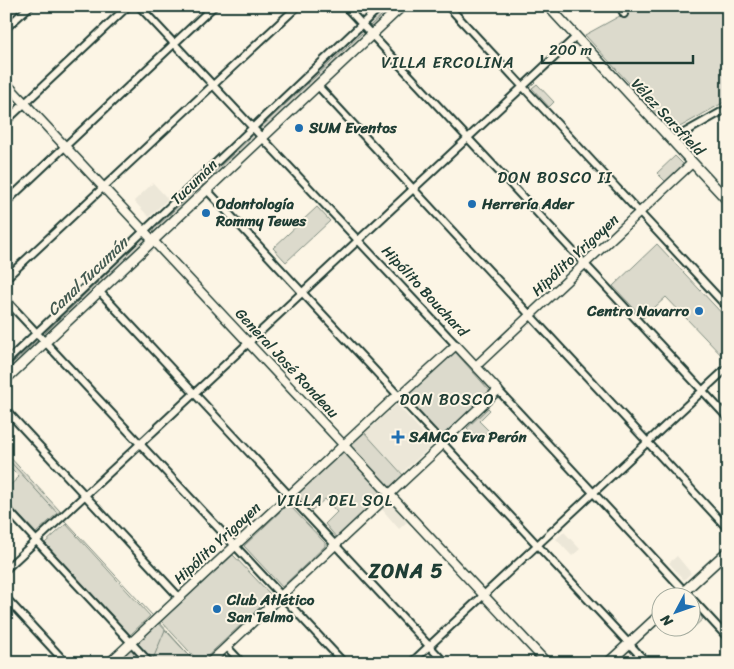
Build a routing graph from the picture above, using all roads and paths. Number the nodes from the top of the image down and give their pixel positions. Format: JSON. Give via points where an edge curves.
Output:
{"nodes":[{"id":1,"x":30,"y":6,"type":"edge"},
{"id":2,"x":128,"y":6,"type":"edge"},
{"id":3,"x":139,"y":6,"type":"edge"},
{"id":4,"x":214,"y":6,"type":"edge"},
{"id":5,"x":298,"y":6,"type":"edge"},
{"id":6,"x":345,"y":6,"type":"edge"},
{"id":7,"x":382,"y":6,"type":"edge"},
{"id":8,"x":402,"y":6,"type":"edge"},
{"id":9,"x":448,"y":6,"type":"edge"},
{"id":10,"x":548,"y":6,"type":"edge"},
{"id":11,"x":620,"y":6,"type":"edge"},
{"id":12,"x":624,"y":14,"type":"dead end"},
{"id":13,"x":362,"y":25,"type":"junction"},
{"id":14,"x":6,"y":28,"type":"edge"},
{"id":15,"x":371,"y":34,"type":"junction"},
{"id":16,"x":576,"y":37,"type":"junction"},
{"id":17,"x":174,"y":44,"type":"junction"},
{"id":18,"x":6,"y":83,"type":"edge"},
{"id":19,"x":213,"y":85,"type":"junction"},
{"id":20,"x":317,"y":85,"type":"junction"},
{"id":21,"x":522,"y":87,"type":"junction"},
{"id":22,"x":25,"y":103,"type":"junction"},
{"id":23,"x":728,"y":108,"type":"edge"},
{"id":24,"x":6,"y":121,"type":"edge"},
{"id":25,"x":253,"y":128,"type":"junction"},
{"id":26,"x":261,"y":137,"type":"junction"},
{"id":27,"x":468,"y":138,"type":"junction"},
{"id":28,"x":672,"y":141,"type":"junction"},
{"id":29,"x":66,"y":146,"type":"junction"},
{"id":30,"x":692,"y":163,"type":"junction"},
{"id":31,"x":104,"y":187,"type":"junction"},
{"id":32,"x":206,"y":189,"type":"junction"},
{"id":33,"x":413,"y":189,"type":"junction"},
{"id":34,"x":728,"y":201,"type":"edge"},
{"id":35,"x":6,"y":202,"type":"edge"},
{"id":36,"x":639,"y":213,"type":"junction"},
{"id":37,"x":145,"y":230,"type":"junction"},
{"id":38,"x":153,"y":239,"type":"junction"},
{"id":39,"x":358,"y":240,"type":"junction"},
{"id":40,"x":585,"y":264,"type":"junction"},
{"id":41,"x":6,"y":278,"type":"edge"},
{"id":42,"x":99,"y":291,"type":"junction"},
{"id":43,"x":302,"y":293,"type":"junction"},
{"id":44,"x":6,"y":300,"type":"edge"},
{"id":45,"x":728,"y":308,"type":"edge"},
{"id":46,"x":530,"y":316,"type":"junction"},
{"id":47,"x":37,"y":332,"type":"junction"},
{"id":48,"x":45,"y":341,"type":"junction"},
{"id":49,"x":249,"y":343,"type":"junction"},
{"id":50,"x":456,"y":345,"type":"junction"},
{"id":51,"x":6,"y":362,"type":"edge"},
{"id":52,"x":476,"y":366,"type":"junction"},
{"id":53,"x":728,"y":367,"type":"edge"},
{"id":54,"x":6,"y":379,"type":"edge"},
{"id":55,"x":498,"y":390,"type":"junction"},
{"id":56,"x":702,"y":391,"type":"junction"},
{"id":57,"x":194,"y":394,"type":"junction"},
{"id":58,"x":398,"y":396,"type":"junction"},
{"id":59,"x":6,"y":410,"type":"edge"},
{"id":60,"x":728,"y":418,"type":"edge"},
{"id":61,"x":647,"y":442,"type":"junction"},
{"id":62,"x":140,"y":444,"type":"junction"},
{"id":63,"x":343,"y":444,"type":"junction"},
{"id":64,"x":443,"y":444,"type":"junction"},
{"id":65,"x":592,"y":493,"type":"junction"},
{"id":66,"x":390,"y":494,"type":"junction"},
{"id":67,"x":289,"y":495,"type":"junction"},
{"id":68,"x":85,"y":496,"type":"junction"},
{"id":69,"x":6,"y":508,"type":"edge"},
{"id":70,"x":728,"y":529,"type":"edge"},
{"id":71,"x":37,"y":541,"type":"junction"},
{"id":72,"x":234,"y":545,"type":"junction"},
{"id":73,"x":336,"y":545,"type":"junction"},
{"id":74,"x":537,"y":545,"type":"junction"},
{"id":75,"x":728,"y":551,"type":"edge"},
{"id":76,"x":6,"y":569,"type":"edge"},
{"id":77,"x":677,"y":586,"type":"edge"},
{"id":78,"x":695,"y":586,"type":"edge"},
{"id":79,"x":484,"y":595,"type":"junction"},
{"id":80,"x":281,"y":596,"type":"junction"},
{"id":81,"x":179,"y":597,"type":"junction"},
{"id":82,"x":6,"y":598,"type":"edge"},
{"id":83,"x":702,"y":612,"type":"edge"},
{"id":84,"x":652,"y":622,"type":"edge"},
{"id":85,"x":728,"y":638,"type":"edge"},
{"id":86,"x":131,"y":642,"type":"junction"},
{"id":87,"x":629,"y":643,"type":"junction"},
{"id":88,"x":227,"y":646,"type":"junction"},
{"id":89,"x":429,"y":646,"type":"junction"},
{"id":90,"x":66,"y":663,"type":"edge"},
{"id":91,"x":109,"y":663,"type":"edge"},
{"id":92,"x":150,"y":663,"type":"edge"},
{"id":93,"x":209,"y":663,"type":"edge"},
{"id":94,"x":242,"y":663,"type":"edge"},
{"id":95,"x":344,"y":663,"type":"edge"},
{"id":96,"x":411,"y":663,"type":"edge"},
{"id":97,"x":445,"y":663,"type":"edge"},
{"id":98,"x":547,"y":663,"type":"edge"},
{"id":99,"x":608,"y":663,"type":"edge"},
{"id":100,"x":647,"y":663,"type":"edge"}],
"edges":[{"from":1,"to":14,"type":"street"},
{"from":2,"to":22,"type":"street"},
{"from":3,"to":17,"type":"street","name":"Hipólito Bouchard"},
{"from":4,"to":17,"type":"street"},
{"from":5,"to":19,"type":"street"},
{"from":6,"to":13,"type":"street"},
{"from":7,"to":13,"type":"street","name":"Tucumán"},
{"from":8,"to":15,"type":"main road","name":"Tucumán"},
{"from":9,"to":21,"type":"street"},
{"from":10,"to":16,"type":"main road","name":"Vélez Sarsfield"},
{"from":11,"to":12,"type":"street"},
{"from":13,"to":15,"type":"street"},
{"from":13,"to":25,"type":"street","name":"Tucumán"},
{"from":15,"to":20,"type":"main road","name":"Tucumán"},
{"from":15,"to":27,"type":"street"},
{"from":16,"to":21,"type":"street"},
{"from":16,"to":28,"type":"main road","name":"Vélez Sarsfield"},
{"from":17,"to":19,"type":"street","name":"Hipólito Bouchard"},
{"from":17,"to":29,"type":"street"},
{"from":18,"to":22,"type":"street","name":"General José Rondeau"},
{"from":19,"to":25,"type":"street","name":"Hipólito Bouchard"},
{"from":19,"to":31,"type":"street"},
{"from":20,"to":26,"type":"main road","name":"Tucumán"},
{"from":20,"to":33,"type":"street"},
{"from":21,"to":27,"type":"street"},
{"from":21,"to":36,"type":"street"},
{"from":22,"to":24,"type":"street"},
{"from":22,"to":29,"type":"street","name":"General José Rondeau"},
{"from":23,"to":28,"type":"street"},
{"from":25,"to":26,"type":"street","name":"Hipólito Bouchard"},
{"from":25,"to":37,"type":"street","name":"Tucumán"},
{"from":26,"to":32,"type":"main road","name":"Tucumán"},
{"from":26,"to":39,"type":"street","name":"Hipólito Bouchard"},
{"from":27,"to":33,"type":"street"},
{"from":27,"to":40,"type":"street"},
{"from":28,"to":30,"type":"main road","name":"Vélez Sarsfield"},
{"from":29,"to":31,"type":"street","name":"General José Rondeau"},
{"from":29,"to":35,"type":"street"},
{"from":30,"to":34,"type":"main road","name":"Vélez Sarsfield"},
{"from":30,"to":36,"type":"street","name":"Hipólito Yrigoyen"},
{"from":31,"to":37,"type":"street","name":"General José Rondeau"},
{"from":31,"to":41,"type":"street"},
{"from":32,"to":38,"type":"main road","name":"Tucumán"},
{"from":32,"to":43,"type":"street"},
{"from":33,"to":39,"type":"street"},
{"from":33,"to":46,"type":"street"},
{"from":36,"to":40,"type":"street","name":"Hipólito Yrigoyen"},
{"from":36,"to":45,"type":"street"},
{"from":37,"to":38,"type":"street","name":"General José Rondeau"},
{"from":37,"to":47,"type":"street","name":"Tucumán"},
{"from":38,"to":42,"type":"main road","name":"Tucumán"},
{"from":38,"to":49,"type":"street","name":"General José Rondeau"},
{"from":39,"to":43,"type":"street"},
{"from":39,"to":50,"type":"street","name":"Hipólito Bouchard"},
{"from":40,"to":46,"type":"street","name":"Hipólito Yrigoyen"},
{"from":40,"to":56,"type":"street"},
{"from":42,"to":48,"type":"main road","name":"Tucumán"},
{"from":42,"to":57,"type":"street"},
{"from":43,"to":49,"type":"street"},
{"from":43,"to":58,"type":"street"},
{"from":44,"to":47,"type":"street"},
{"from":46,"to":52,"type":"street","name":"Hipólito Yrigoyen"},
{"from":46,"to":61,"type":"street"},
{"from":47,"to":48,"type":"street"},
{"from":47,"to":51,"type":"street","name":"Tucumán"},
{"from":48,"to":54,"type":"main road","name":"Tucumán"},
{"from":48,"to":62,"type":"street"},
{"from":49,"to":57,"type":"street"},
{"from":49,"to":63,"type":"street","name":"General José Rondeau"},
{"from":50,"to":52,"type":"street","name":"Hipólito Bouchard"},
{"from":50,"to":58,"type":"street","name":"Hipólito Yrigoyen"},
{"from":52,"to":55,"type":"street","name":"Hipólito Bouchard"},
{"from":53,"to":56,"type":"street"},
{"from":55,"to":64,"type":"street"},
{"from":55,"to":65,"type":"street","name":"Hipólito Bouchard"},
{"from":56,"to":60,"type":"street"},
{"from":56,"to":61,"type":"street"},
{"from":57,"to":62,"type":"street"},
{"from":57,"to":67,"type":"street"},
{"from":58,"to":63,"type":"street","name":"Hipólito Yrigoyen"},
{"from":58,"to":64,"type":"street"},
{"from":59,"to":68,"type":"street"},
{"from":61,"to":65,"type":"street"},
{"from":61,"to":70,"type":"street"},
{"from":62,"to":68,"type":"street"},
{"from":62,"to":72,"type":"street"},
{"from":63,"to":66,"type":"street","name":"General José Rondeau"},
{"from":63,"to":67,"type":"street","name":"Hipólito Yrigoyen"},
{"from":64,"to":66,"type":"street"},
{"from":64,"to":74,"type":"street"},
{"from":65,"to":74,"type":"street"},
{"from":65,"to":77,"type":"street","name":"Hipólito Bouchard"},
{"from":66,"to":73,"type":"street"},
{"from":66,"to":79,"type":"street","name":"General José Rondeau"},
{"from":67,"to":72,"type":"street","name":"Hipólito Yrigoyen"},
{"from":67,"to":73,"type":"street"},
{"from":68,"to":71,"type":"street"},
{"from":68,"to":81,"type":"street"},
{"from":69,"to":71,"type":"street"},
{"from":71,"to":76,"type":"street"},
{"from":71,"to":86,"type":"street"},
{"from":72,"to":80,"type":"street"},
{"from":72,"to":81,"type":"street","name":"Hipólito Yrigoyen"},
{"from":73,"to":80,"type":"street"},
{"from":73,"to":89,"type":"street"},
{"from":74,"to":79,"type":"street"},
{"from":74,"to":87,"type":"street"},
{"from":75,"to":78,"type":"main road"},
{"from":79,"to":89,"type":"street"},
{"from":79,"to":98,"type":"street","name":"General José Rondeau"},
{"from":80,"to":88,"type":"street"},
{"from":80,"to":95,"type":"street"},
{"from":81,"to":86,"type":"street","name":"Hipólito Yrigoyen"},
{"from":82,"to":90,"type":"street"},
{"from":83,"to":85,"type":"street","name":"Hipólito Bouchard"},
{"from":84,"to":87,"type":"main road"},
{"from":86,"to":91,"type":"street","name":"Hipólito Yrigoyen"},
{"from":86,"to":92,"type":"street"},
{"from":87,"to":99,"type":"main road"},
{"from":87,"to":100,"type":"street"},
{"from":88,"to":93,"type":"street"},
{"from":88,"to":94,"type":"street"},
{"from":89,"to":96,"type":"street"},
{"from":89,"to":97,"type":"street"}]}
